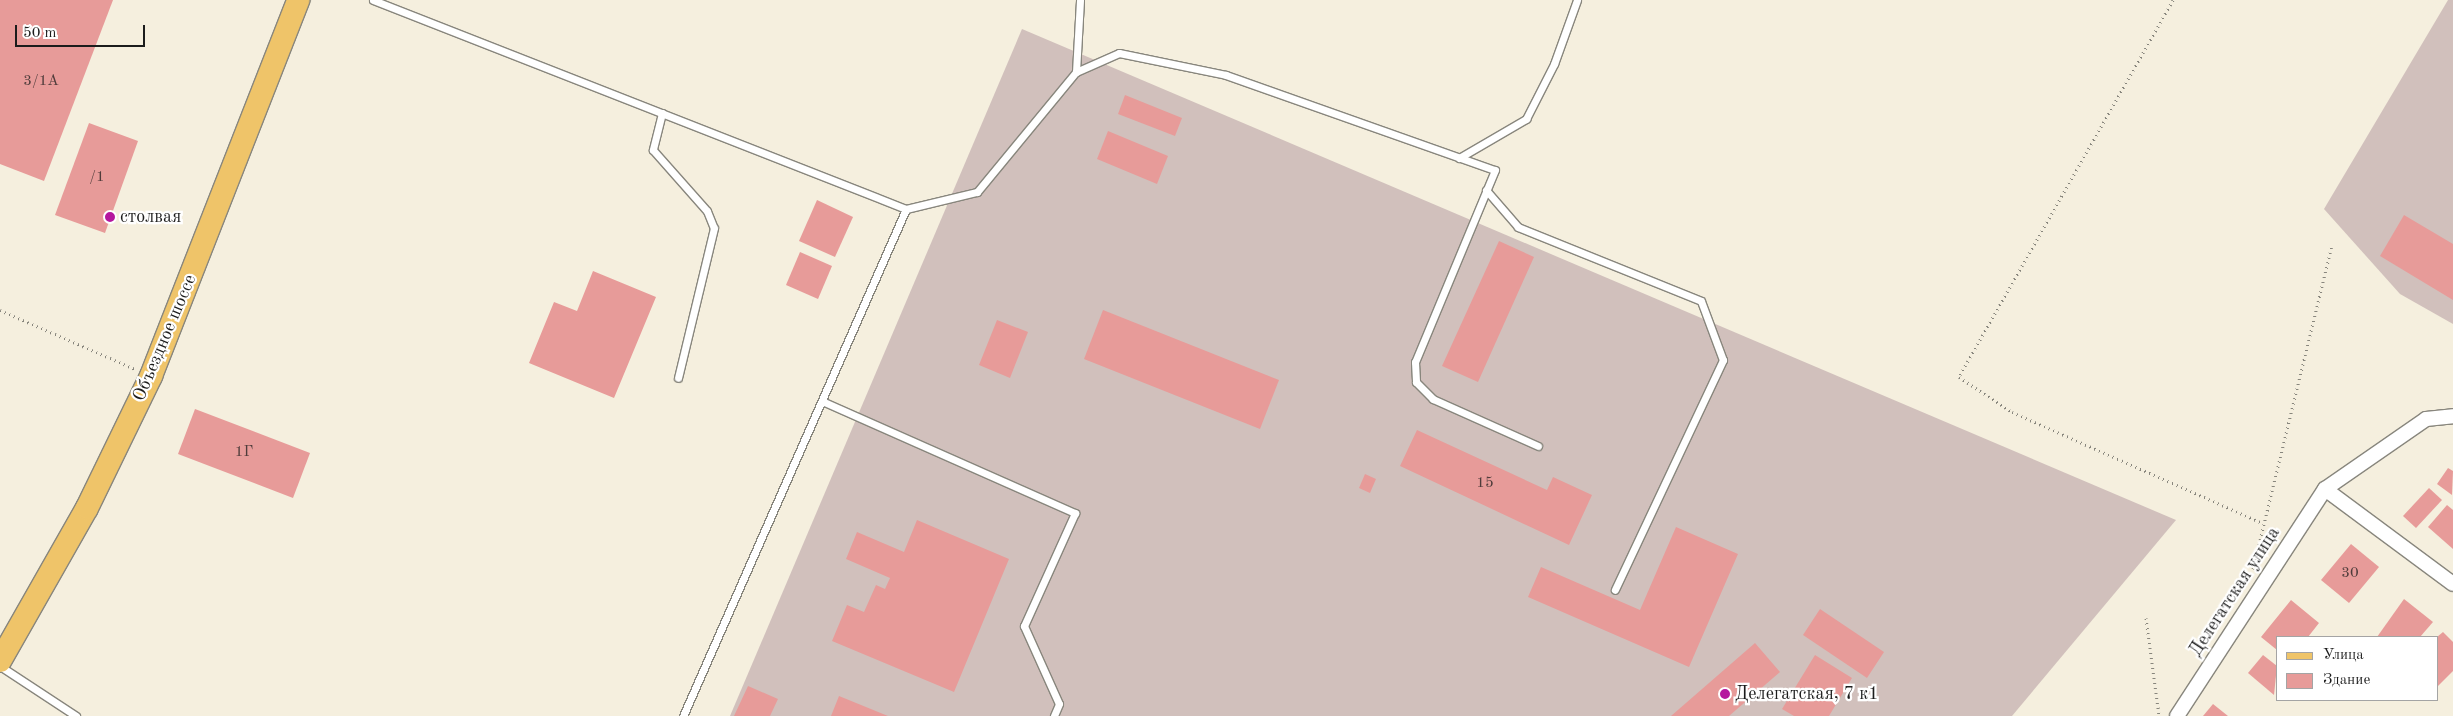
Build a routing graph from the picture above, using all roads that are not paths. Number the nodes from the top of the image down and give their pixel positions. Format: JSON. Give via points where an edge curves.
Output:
{"nodes":[{"id":1,"x":298,"y":0,"type":"edge"},
{"id":2,"x":373,"y":0,"type":"edge"},
{"id":3,"x":1080,"y":0,"type":"edge"},
{"id":4,"x":1577,"y":0,"type":"edge"},
{"id":5,"x":1076,"y":72,"type":"junction"},
{"id":6,"x":662,"y":113,"type":"junction"},
{"id":7,"x":1459,"y":158,"type":"junction"},
{"id":8,"x":1486,"y":190,"type":"junction"},
{"id":9,"x":906,"y":209,"type":"junction"},
{"id":10,"x":678,"y":378,"type":"dead end"},
{"id":11,"x":822,"y":401,"type":"junction"},
{"id":12,"x":2453,"y":416,"type":"edge"},
{"id":13,"x":1538,"y":446,"type":"dead end"},
{"id":14,"x":2325,"y":489,"type":"junction"},
{"id":15,"x":2453,"y":584,"type":"edge"},
{"id":16,"x":1616,"y":590,"type":"dead end"},
{"id":17,"x":0,"y":661,"type":"edge"},
{"id":18,"x":0,"y":666,"type":"edge"},
{"id":19,"x":76,"y":716,"type":"edge"},
{"id":20,"x":683,"y":716,"type":"edge"},
{"id":21,"x":1054,"y":716,"type":"edge"},
{"id":22,"x":2177,"y":716,"type":"edge"}],
"edges":[{"from":1,"to":17,"type":"main road","name":"Объездное шоссе","via":[[151,376],[87,508]]},
{"from":2,"to":6,"type":"lane"},
{"from":3,"to":5,"type":"lane"},
{"from":4,"to":7,"type":"lane","via":[[1554,64],[1526,119]]},
{"from":5,"to":7,"type":"lane","via":[[1119,53],[1226,75]]},
{"from":5,"to":9,"type":"lane","via":[[977,192]]},
{"from":6,"to":9,"type":"lane"},
{"from":6,"to":10,"type":"lane","via":[[653,150],[707,211],[714,228]]},
{"from":7,"to":8,"type":"lane","via":[[1495,170]]},
{"from":8,"to":13,"type":"lane","via":[[1414,362],[1416,382],[1432,399]]},
{"from":8,"to":16,"type":"lane","via":[[1518,227],[1701,301],[1723,360]]},
{"from":9,"to":11,"type":"lane"},
{"from":11,"to":20,"type":"lane"},
{"from":11,"to":21,"type":"lane","via":[[1074,513],[1024,626],[1059,704]]},
{"from":12,"to":14,"type":"street","name":"Делегатская улица","via":[[2426,419]]},
{"from":14,"to":15,"type":"street"},
{"from":14,"to":22,"type":"street","name":"Делегатская улица"},
{"from":18,"to":19,"type":"lane"}]}
